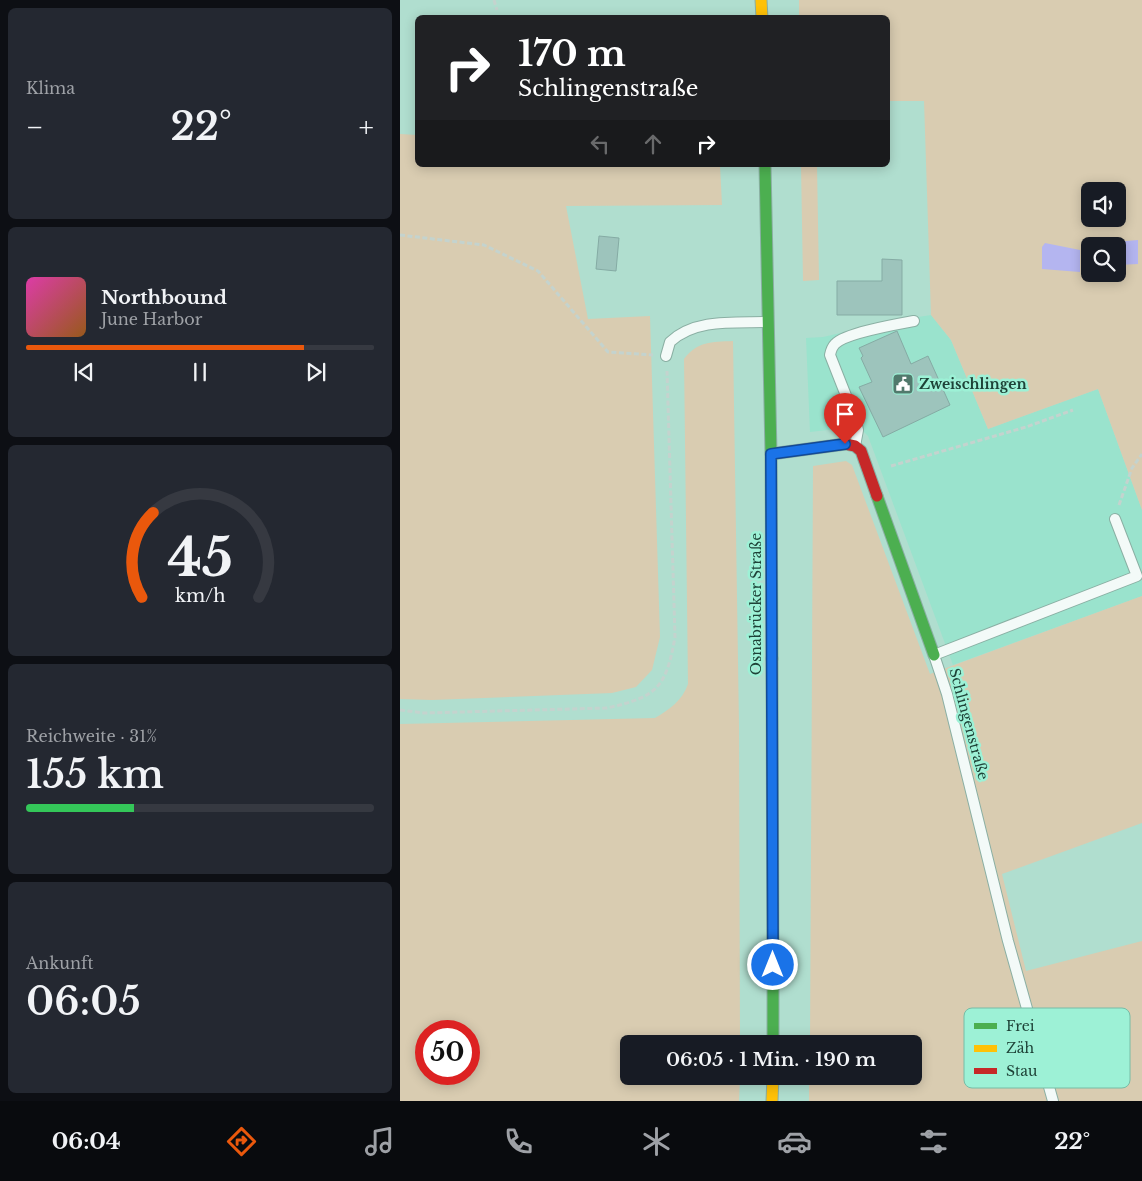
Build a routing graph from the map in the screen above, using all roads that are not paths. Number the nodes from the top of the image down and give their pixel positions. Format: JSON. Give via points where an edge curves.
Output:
{"nodes":[{"id":1,"x":761,"y":0,"type":"edge"},
{"id":2,"x":762,"y":15,"type":"edge"},
{"id":3,"x":765,"y":167,"type":"edge"},
{"id":4,"x":914,"y":321,"type":"dead end"},
{"id":5,"x":768,"y":322,"type":"junction"},
{"id":6,"x":666,"y":356,"type":"road end"},
{"id":7,"x":855,"y":446,"type":"junction"},
{"id":8,"x":771,"y":454,"type":"junction"},
{"id":9,"x":1115,"y":519,"type":"road end"},
{"id":10,"x":934,"y":655,"type":"junction"},
{"id":11,"x":1027,"y":1008,"type":"edge"},
{"id":12,"x":773,"y":1035,"type":"edge"},
{"id":13,"x":773,"y":1085,"type":"edge"},
{"id":14,"x":1049,"y":1088,"type":"edge"},
{"id":15,"x":772,"y":1101,"type":"edge"},
{"id":16,"x":1053,"y":1101,"type":"edge"}],
"edges":[{"from":1,"to":2,"type":"main road"},
{"from":3,"to":5,"type":"main road","name":"Osnabrücker Straße"},
{"from":4,"to":7,"type":"lane","via":[[854,335],[836,342],[832,348],[830,355],[858,430]]},
{"from":5,"to":6,"type":"lane","via":[[720,323],[688,330],[670,342]]},
{"from":5,"to":8,"type":"main road","name":"Osnabrücker Straße"},
{"from":7,"to":8,"type":"main road","via":[[845,444]]},
{"from":7,"to":10,"type":"main road","name":"Schlingenstraße","via":[[865,460]]},
{"from":8,"to":12,"type":"main road","name":"Osnabrücker Straße"},
{"from":9,"to":10,"type":"lane","via":[[1137,576]]},
{"from":10,"to":11,"type":"lane","name":"Schlingenstraße","via":[[949,702]]},
{"from":13,"to":15,"type":"main road"},
{"from":14,"to":16,"type":"lane","name":"Schlingenstraße"}]}
